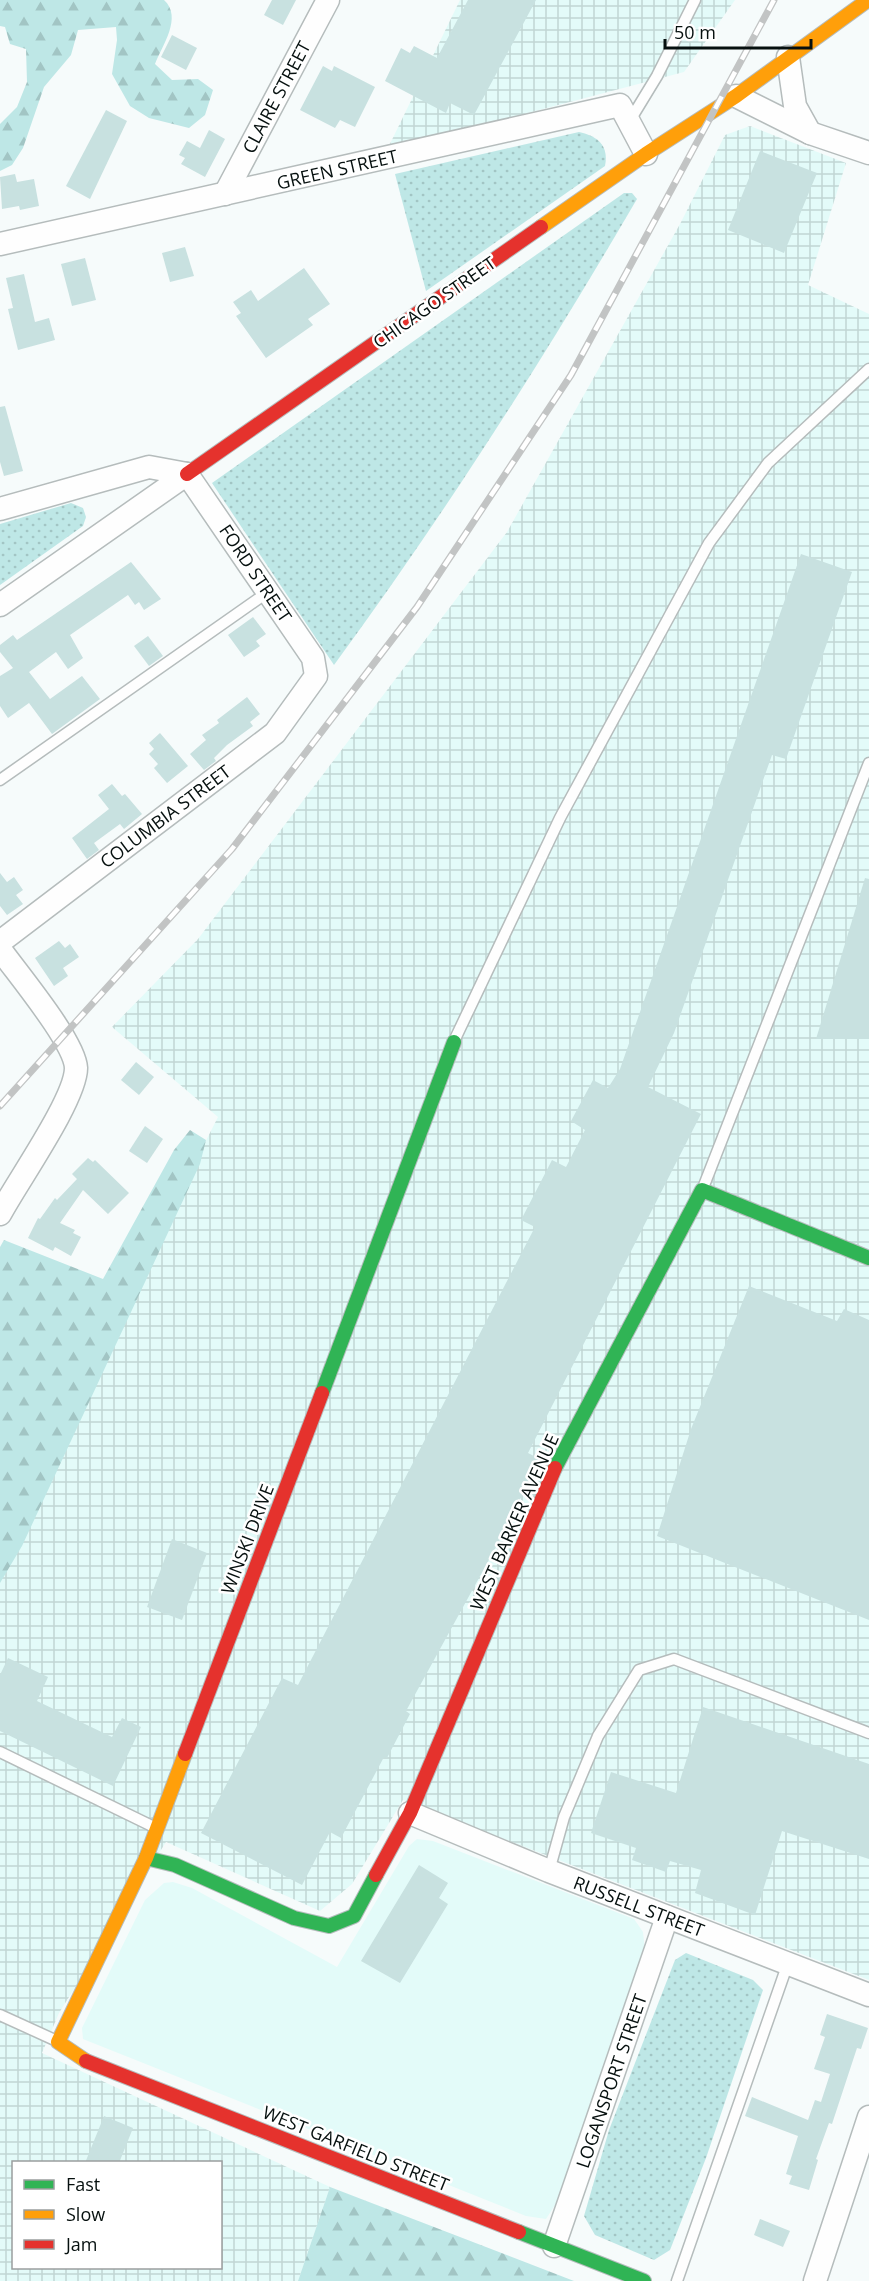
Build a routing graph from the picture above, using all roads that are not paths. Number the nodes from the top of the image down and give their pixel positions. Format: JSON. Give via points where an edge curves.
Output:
{"nodes":[{"id":1,"x":328,"y":0,"type":"edge"},
{"id":2,"x":695,"y":0,"type":"edge"},
{"id":3,"x":868,"y":0,"type":"edge"},
{"id":4,"x":788,"y":57,"type":"junction"},
{"id":5,"x":736,"y":96,"type":"junction"},
{"id":6,"x":629,"y":122,"type":"junction"},
{"id":7,"x":810,"y":133,"type":"junction"},
{"id":8,"x":869,"y":153,"type":"edge"},
{"id":9,"x":646,"y":154,"type":"junction"},
{"id":10,"x":225,"y":194,"type":"junction"},
{"id":11,"x":0,"y":244,"type":"edge"},
{"id":12,"x":869,"y":369,"type":"edge"},
{"id":13,"x":188,"y":474,"type":"junction"},
{"id":14,"x":0,"y":509,"type":"edge"},
{"id":15,"x":268,"y":592,"type":"junction"},
{"id":16,"x":0,"y":605,"type":"edge"},
{"id":17,"x":316,"y":676,"type":"joint"},
{"id":18,"x":869,"y":763,"type":"edge"},
{"id":19,"x":0,"y":780,"type":"edge"},
{"id":20,"x":0,"y":942,"type":"edge"},
{"id":21,"x":0,"y":949,"type":"edge"},
{"id":22,"x":454,"y":1042,"type":"joint"},
{"id":23,"x":702,"y":1190,"type":"junction"},
{"id":24,"x":0,"y":1214,"type":"edge"},
{"id":25,"x":869,"y":1258,"type":"edge"},
{"id":26,"x":869,"y":1733,"type":"edge"},
{"id":27,"x":0,"y":1752,"type":"edge"},
{"id":28,"x":410,"y":1813,"type":"junction"},
{"id":29,"x":157,"y":1828,"type":"junction"},
{"id":30,"x":146,"y":1858,"type":"junction"},
{"id":31,"x":549,"y":1871,"type":"junction"},
{"id":32,"x":667,"y":1917,"type":"junction"},
{"id":33,"x":788,"y":1964,"type":"junction"},
{"id":34,"x":869,"y":1995,"type":"edge"},
{"id":35,"x":0,"y":2015,"type":"edge"},
{"id":36,"x":58,"y":2042,"type":"junction"},
{"id":37,"x":869,"y":2117,"type":"edge"},
{"id":38,"x":554,"y":2246,"type":"junction"},
{"id":39,"x":644,"y":2281,"type":"edge"},
{"id":40,"x":677,"y":2281,"type":"edge"},
{"id":41,"x":815,"y":2281,"type":"edge"}],
"edges":[{"from":1,"to":10,"type":"street","name":"CLAIRE STREET"},
{"from":2,"to":6,"type":"lane"},
{"from":3,"to":4,"type":"street","name":"CHICAGO STREET"},
{"from":4,"to":5,"type":"street","name":"CHICAGO STREET"},
{"from":4,"to":7,"type":"street","via":[[795,106]]},
{"from":5,"to":7,"type":"street"},
{"from":5,"to":9,"type":"street","name":"CHICAGO STREET"},
{"from":6,"to":9,"type":"street","name":"GREEN STREET"},
{"from":6,"to":10,"type":"street","name":"GREEN STREET","via":[[620,105]]},
{"from":7,"to":8,"type":"street"},
{"from":9,"to":13,"type":"street","name":"CHICAGO STREET"},
{"from":10,"to":11,"type":"street","name":"GREEN STREET"},
{"from":12,"to":22,"type":"lane","via":[[768,463],[710,543],[560,818]]},
{"from":13,"to":14,"type":"street","via":[[149,467]]},
{"from":13,"to":15,"type":"street","name":"FORD STREET"},
{"from":13,"to":16,"type":"street","name":"CHICAGO STREET"},
{"from":15,"to":17,"type":"street","name":"FORD STREET","via":[[313,658]]},
{"from":15,"to":19,"type":"lane"},
{"from":17,"to":20,"type":"street","name":"COLUMBIA STREET","via":[[275,733]]},
{"from":18,"to":23,"type":"lane"},
{"from":21,"to":24,"type":"street","via":[[63,1036],[76,1067],[69,1096]]},
{"from":22,"to":29,"type":"street","name":"WINSKI DRIVE"},
{"from":23,"to":25,"type":"street"},
{"from":23,"to":28,"type":"street","name":"WEST BARKER AVENUE","via":[[552,1474]]},
{"from":26,"to":31,"type":"lane","via":[[674,1659],[639,1670],[598,1736],[564,1817]]},
{"from":27,"to":29,"type":"lane"},
{"from":28,"to":30,"type":"street","name":"WEST BARKER AVENUE","via":[[354,1916],[329,1926],[294,1918],[175,1865]]},
{"from":28,"to":31,"type":"street","name":"RUSSELL STREET"},
{"from":29,"to":30,"type":"street","name":"WINSKI DRIVE"},
{"from":30,"to":36,"type":"street","name":"WINSKI DRIVE"},
{"from":31,"to":32,"type":"street","name":"RUSSELL STREET"},
{"from":32,"to":33,"type":"street","name":"RUSSELL STREET"},
{"from":32,"to":38,"type":"street","name":"LOGANSPORT STREET"},
{"from":33,"to":34,"type":"street","name":"RUSSELL STREET"},
{"from":33,"to":40,"type":"lane"},
{"from":35,"to":36,"type":"lane"},
{"from":36,"to":38,"type":"street","name":"WEST GARFIELD STREET","via":[[83,2060]]},
{"from":37,"to":41,"type":"street"},
{"from":38,"to":39,"type":"street","name":"WEST GARFIELD STREET"}]}
